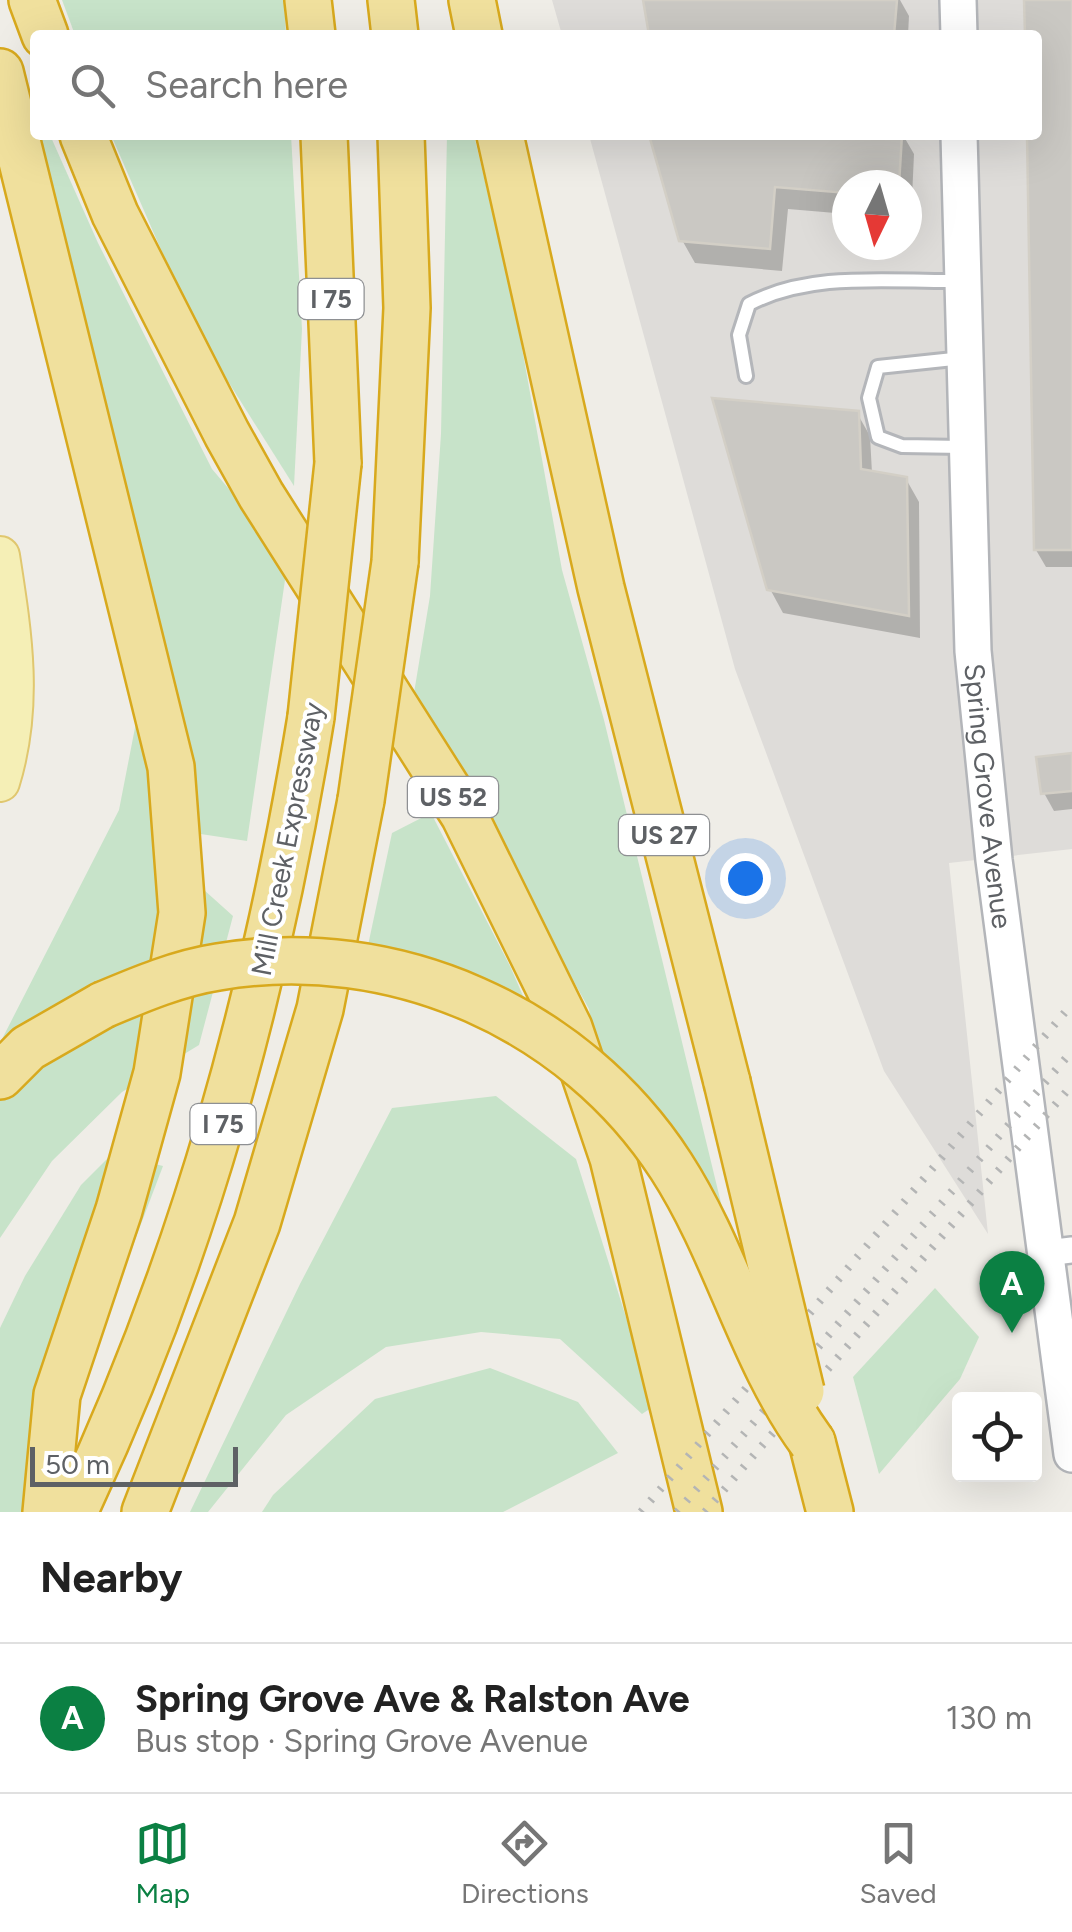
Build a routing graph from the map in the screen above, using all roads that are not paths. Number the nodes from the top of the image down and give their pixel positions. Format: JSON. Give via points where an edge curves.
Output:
{"nodes":[{"id":1,"x":32,"y":0,"type":"edge"},
{"id":2,"x":308,"y":0,"type":"edge"},
{"id":3,"x":391,"y":0,"type":"edge"},
{"id":4,"x":472,"y":0,"type":"edge"},
{"id":5,"x":958,"y":0,"type":"edge"},
{"id":6,"x":44,"y":30,"type":"edge"},
{"id":7,"x":311,"y":30,"type":"edge"},
{"id":8,"x":394,"y":30,"type":"edge"},
{"id":9,"x":478,"y":30,"type":"edge"},
{"id":10,"x":959,"y":30,"type":"edge"},
{"id":11,"x":0,"y":72,"type":"edge"},
{"id":12,"x":85,"y":140,"type":"edge"},
{"id":13,"x":324,"y":140,"type":"edge"},
{"id":14,"x":400,"y":140,"type":"edge"},
{"id":15,"x":501,"y":140,"type":"edge"},
{"id":16,"x":959,"y":140,"type":"edge"},
{"id":17,"x":962,"y":281,"type":"junction"},
{"id":18,"x":964,"y":358,"type":"junction"},
{"id":19,"x":746,"y":376,"type":"dead end"},
{"id":20,"x":965,"y":447,"type":"junction"},
{"id":21,"x":0,"y":556,"type":"edge"},
{"id":22,"x":0,"y":782,"type":"edge"},
{"id":23,"x":0,"y":1076,"type":"edge"},
{"id":24,"x":1060,"y":1251,"type":"edge"},
{"id":25,"x":812,"y":1442,"type":"junction"},
{"id":26,"x":1072,"y":1454,"type":"edge"},
{"id":27,"x":46,"y":1512,"type":"edge"},
{"id":28,"x":74,"y":1512,"type":"edge"},
{"id":29,"x":145,"y":1512,"type":"edge"},
{"id":30,"x":699,"y":1512,"type":"edge"},
{"id":31,"x":830,"y":1512,"type":"edge"}],
"edges":[{"from":1,"to":6,"type":"highway"},
{"from":2,"to":7,"type":"highway"},
{"from":3,"to":8,"type":"highway"},
{"from":4,"to":9,"type":"highway"},
{"from":5,"to":10,"type":"main road"},
{"from":11,"to":27,"type":"highway","via":[[170,766],[182,913],[157,1072],[57,1395]]},
{"from":12,"to":30,"type":"highway","number":"US 52","via":[[156,298],[236,450],[464,814],[569,1028],[614,1158]]},
{"from":13,"to":28,"type":"highway","name":"Mill Creek Expressway","number":"I 75","bridge":true,"via":[[338,463],[311,717],[259,991],[209,1170],[164,1303]]},
{"from":14,"to":29,"type":"highway","number":"I 75","bridge":true,"via":[[407,308],[395,562],[361,800],[320,1009],[263,1204]]},
{"from":15,"to":25,"type":"highway","number":"US 27","bridge":true,"via":[[601,588]]},
{"from":16,"to":17,"type":"main road","name":"Spring Grove Avenue"},
{"from":17,"to":18,"type":"main road","name":"Spring Grove Avenue"},
{"from":17,"to":19,"type":"lane","via":[[775,290],[748,304],[740,334]]},
{"from":18,"to":20,"type":"main road","name":"Spring Grove Avenue"},
{"from":18,"to":20,"type":"lane","via":[[878,367],[869,398],[878,437],[902,446]]},
{"from":20,"to":24,"type":"main road","name":"Spring Grove Avenue","via":[[973,651],[996,876]]},
{"from":21,"to":22,"type":"main road","via":[[16,688]]},
{"from":23,"to":25,"type":"highway","bridge":true,"via":[[28,1048],[104,1005],[217,967],[284,960],[354,966],[426,981],[495,1008],[562,1047],[616,1096],[671,1166],[734,1283],[780,1398]]},
{"from":24,"to":26,"type":"main road","name":"Spring Grove Avenue"},
{"from":25,"to":31,"type":"highway"}]}
